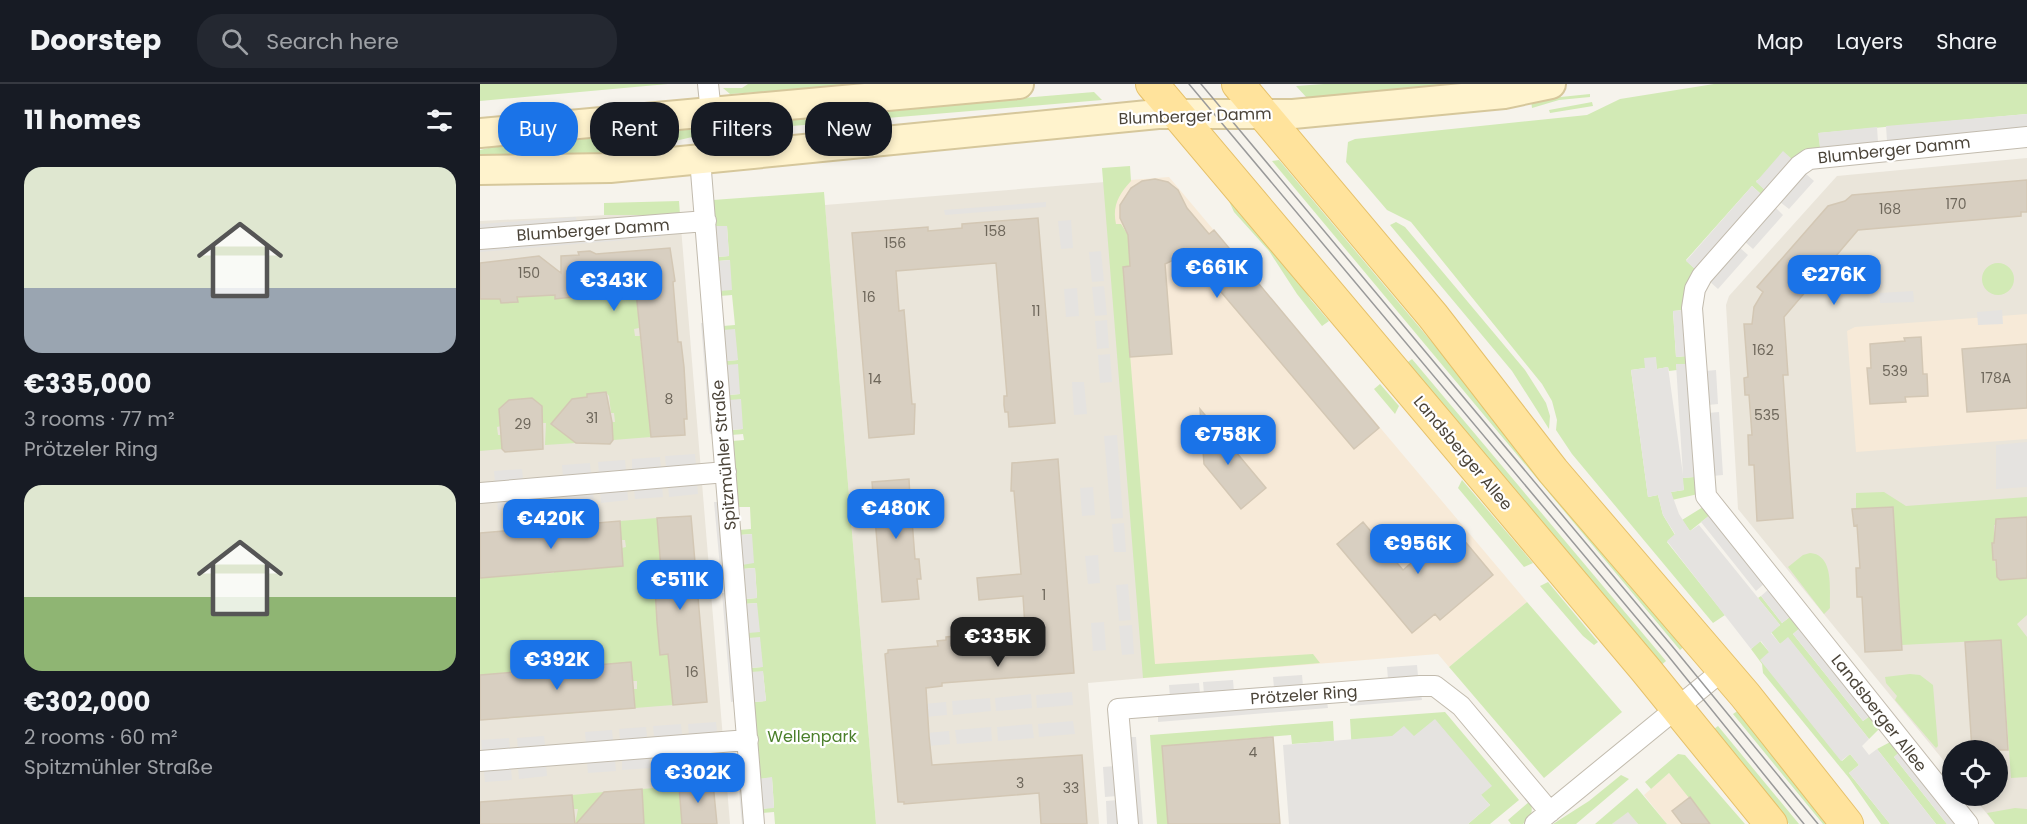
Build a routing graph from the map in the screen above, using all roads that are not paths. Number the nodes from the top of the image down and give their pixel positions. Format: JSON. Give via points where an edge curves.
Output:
{"nodes":[{"id":1,"x":708,"y":84,"type":"edge"},
{"id":2,"x":1019,"y":84,"type":"edge"},
{"id":3,"x":1152,"y":84,"type":"edge"},
{"id":4,"x":1238,"y":84,"type":"edge"},
{"id":5,"x":1551,"y":84,"type":"edge"},
{"id":6,"x":710,"y":102,"type":"edge"},
{"id":7,"x":793,"y":104,"type":"edge"},
{"id":8,"x":1178,"y":114,"type":"junction"},
{"id":9,"x":1264,"y":114,"type":"junction"},
{"id":10,"x":691,"y":115,"type":"edge"},
{"id":11,"x":480,"y":134,"type":"edge"},
{"id":12,"x":2027,"y":137,"type":"edge"},
{"id":13,"x":700,"y":159,"type":"junction"},
{"id":14,"x":480,"y":170,"type":"edge"},
{"id":15,"x":706,"y":221,"type":"junction"},
{"id":16,"x":480,"y":239,"type":"edge"},
{"id":17,"x":1692,"y":308,"type":"joint"},
{"id":18,"x":726,"y":472,"type":"junction"},
{"id":19,"x":480,"y":493,"type":"edge"},
{"id":20,"x":1722,"y":671,"type":"junction"},
{"id":21,"x":1677,"y":708,"type":"junction"},
{"id":22,"x":748,"y":740,"type":"junction"},
{"id":23,"x":480,"y":761,"type":"edge"},
{"id":24,"x":1542,"y":818,"type":"edge"},
{"id":25,"x":754,"y":824,"type":"edge"},
{"id":26,"x":1128,"y":824,"type":"edge"},
{"id":27,"x":1771,"y":824,"type":"edge"},
{"id":28,"x":1847,"y":824,"type":"edge"},
{"id":29,"x":1968,"y":824,"type":"edge"}],
"edges":[{"from":1,"to":6,"type":"street"},
{"from":2,"to":7,"type":"main road"},
{"from":3,"to":8,"type":"main road","name":"Landsberger Allee"},
{"from":4,"to":9,"type":"main road"},
{"from":5,"to":9,"type":"main road","name":"Blumberger Damm","via":[[1504,94]]},
{"from":8,"to":9,"type":"main road","name":"Blumberger Damm"},
{"from":8,"to":13,"type":"main road","name":"Blumberger Damm"},
{"from":8,"to":21,"type":"main road","name":"Landsberger Allee"},
{"from":9,"to":20,"type":"main road","via":[[1433,316],[1553,471]]},
{"from":10,"to":11,"type":"main road"},
{"from":12,"to":17,"type":"street","name":"Blumberger Damm","via":[[1809,159],[1702,276]]},
{"from":13,"to":14,"type":"main road","name":"Blumberger Damm","via":[[571,171]]},
{"from":13,"to":15,"type":"street","name":"Spitzmühler Straße"},
{"from":15,"to":16,"type":"street","name":"Blumberger Damm"},
{"from":15,"to":18,"type":"street","name":"Spitzmühler Straße"},
{"from":17,"to":29,"type":"street","name":"Landsberger Allee","via":[[1706,496]]},
{"from":18,"to":19,"type":"street"},
{"from":18,"to":22,"type":"street","name":"Spitzmühler Straße"},
{"from":20,"to":21,"type":"street","name":"Prötzeler Ring"},
{"from":20,"to":28,"type":"main road"},
{"from":21,"to":24,"type":"street","name":"Prötzeler Ring"},
{"from":21,"to":27,"type":"main road","name":"Landsberger Allee"},
{"from":22,"to":23,"type":"street"},
{"from":22,"to":25,"type":"street","name":"Spitzmühler Straße"},
{"from":24,"to":26,"type":"street","name":"Prötzeler Ring","via":[[1461,706],[1435,686],[1420,686],[1118,709]]}]}
